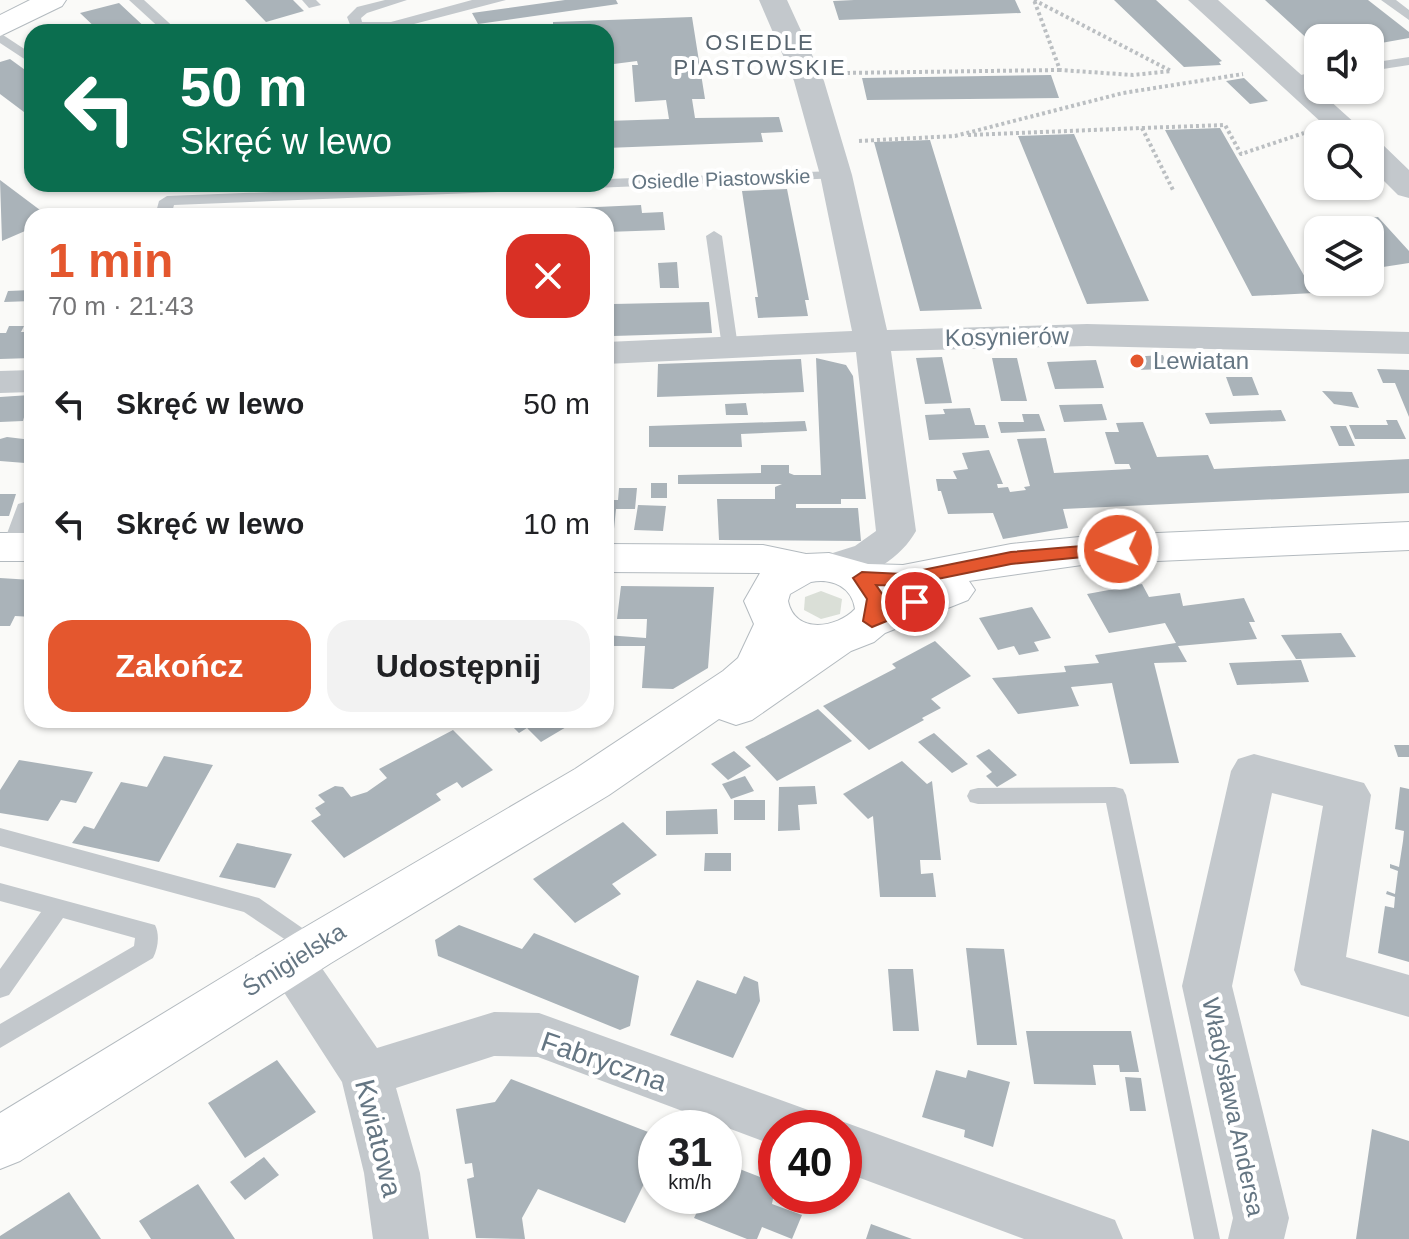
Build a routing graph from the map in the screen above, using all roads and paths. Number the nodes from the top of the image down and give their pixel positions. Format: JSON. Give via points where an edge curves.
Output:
{"nodes":[{"id":1,"x":52,"y":0,"type":"edge"},
{"id":2,"x":136,"y":0,"type":"edge"},
{"id":3,"x":400,"y":0,"type":"edge"},
{"id":4,"x":499,"y":0,"type":"edge"},
{"id":5,"x":773,"y":0,"type":"edge"},
{"id":6,"x":1202,"y":0,"type":"edge"},
{"id":7,"x":1388,"y":0,"type":"edge"},
{"id":8,"x":1409,"y":16,"type":"edge"},
{"id":9,"x":163,"y":24,"type":"edge"},
{"id":10,"x":356,"y":24,"type":"edge"},
{"id":11,"x":391,"y":24,"type":"edge"},
{"id":12,"x":0,"y":27,"type":"edge"},
{"id":13,"x":0,"y":37,"type":"edge"},
{"id":14,"x":24,"y":54,"type":"edge"},
{"id":15,"x":1409,"y":61,"type":"edge"},
{"id":16,"x":1384,"y":65,"type":"edge"},
{"id":17,"x":1060,"y":70,"type":"junction"},
{"id":18,"x":1255,"y":73,"type":"dead end"},
{"id":19,"x":832,"y":74,"type":"dead end"},
{"id":20,"x":1304,"y":77,"type":"edge"},
{"id":21,"x":1327,"y":104,"type":"edge"},
{"id":22,"x":1340,"y":120,"type":"edge"},
{"id":23,"x":1142,"y":128,"type":"junction"},
{"id":24,"x":1304,"y":133,"type":"edge"},
{"id":25,"x":955,"y":136,"type":"junction"},
{"id":26,"x":850,"y":141,"type":"dead end"},
{"id":27,"x":1384,"y":164,"type":"edge"},
{"id":28,"x":836,"y":175,"type":"junction"},
{"id":29,"x":614,"y":184,"type":"edge"},
{"id":30,"x":1409,"y":188,"type":"edge"},
{"id":31,"x":1173,"y":190,"type":"dead end"},
{"id":32,"x":395,"y":192,"type":"edge"},
{"id":33,"x":165,"y":208,"type":"edge"},
{"id":34,"x":714,"y":236,"type":"dead end"},
{"id":35,"x":872,"y":341,"type":"junction"},
{"id":36,"x":1409,"y":343,"type":"edge"},
{"id":37,"x":730,"y":347,"type":"junction"},
{"id":38,"x":614,"y":353,"type":"edge"},
{"id":39,"x":24,"y":381,"type":"edge"},
{"id":40,"x":0,"y":382,"type":"edge"},
{"id":41,"x":1409,"y":536,"type":"edge"},
{"id":42,"x":1175,"y":547,"type":"junction"},
{"id":43,"x":614,"y":558,"type":"edge"},
{"id":44,"x":808,"y":585,"type":"junction"},
{"id":45,"x":853,"y":631,"type":"junction"},
{"id":46,"x":592,"y":782,"type":"junction"},
{"id":47,"x":978,"y":796,"type":"dead end"},
{"id":48,"x":0,"y":837,"type":"edge"},
{"id":49,"x":0,"y":892,"type":"edge"},
{"id":50,"x":57,"y":908,"type":"junction"},
{"id":51,"x":301,"y":956,"type":"junction"},
{"id":52,"x":0,"y":988,"type":"edge"},
{"id":53,"x":1409,"y":996,"type":"edge"},
{"id":54,"x":0,"y":1037,"type":"edge"},
{"id":55,"x":366,"y":1075,"type":"junction"},
{"id":56,"x":758,"y":1116,"type":"edge"},
{"id":57,"x":0,"y":1143,"type":"edge"},
{"id":58,"x":862,"y":1154,"type":"edge"},
{"id":59,"x":401,"y":1239,"type":"edge"},
{"id":60,"x":1095,"y":1239,"type":"edge"},
{"id":61,"x":1207,"y":1239,"type":"edge"},
{"id":62,"x":1256,"y":1239,"type":"edge"}],
"edges":[{"from":1,"to":12,"type":"street"},
{"from":2,"to":9,"type":"lane"},
{"from":3,"to":10,"type":"lane","via":[[362,10],[354,17]]},
{"from":4,"to":11,"type":"lane"},
{"from":5,"to":28,"type":"street","name":"Osiedle Piastowskie","via":[[809,81]]},
{"from":6,"to":20,"type":"street"},
{"from":7,"to":8,"type":"lane"},
{"from":13,"to":14,"type":"lane"},
{"from":15,"to":16,"type":"lane"},
{"from":17,"to":17,"type":"path","via":[[1133,75],[1171,71],[1034,0]]},
{"from":17,"to":19,"type":"path"},
{"from":18,"to":25,"type":"path","via":[[1123,93]]},
{"from":21,"to":22,"type":"street"},
{"from":23,"to":24,"type":"path","via":[[1225,125],[1241,154]]},
{"from":23,"to":25,"type":"path"},
{"from":23,"to":31,"type":"path"},
{"from":25,"to":26,"type":"path"},
{"from":27,"to":30,"type":"street"},
{"from":28,"to":29,"type":"lane","name":"Osiedle Piastowskie"},
{"from":28,"to":35,"type":"street","name":"Osiedle Piastowskie"},
{"from":32,"to":33,"type":"lane","name":"Osiedle Piastowskie","via":[[167,201]]},
{"from":34,"to":37,"type":"lane"},
{"from":35,"to":36,"type":"street","name":"Kosynierów","via":[[1087,335]]},
{"from":35,"to":37,"type":"street","name":"Kosynierów"},
{"from":35,"to":44,"type":"street","name":"Osiedle Piastowskie","via":[[896,531],[873,555]]},
{"from":37,"to":38,"type":"street","name":"Kosynierów"},
{"from":39,"to":40,"type":"street"},
{"from":41,"to":42,"type":"street"},
{"from":42,"to":44,"type":"street","via":[[1011,558],[916,578]]},
{"from":42,"to":45,"type":"street","name":"Śmigielska","via":[[993,580],[915,602]]},
{"from":43,"to":44,"type":"street","via":[[720,560]]},
{"from":44,"to":45,"type":"street","via":[[801,638]]},
{"from":44,"to":45,"type":"street","via":[[876,598]]},
{"from":44,"to":46,"type":"street","name":"Śmigielska","via":[[756,667],[739,683]]},
{"from":45,"to":46,"type":"street","name":"Śmigielska","via":[[756,697]]},
{"from":46,"to":51,"type":"street","name":"Śmigielska"},
{"from":47,"to":61,"type":"lane","via":[[1115,795]]},
{"from":48,"to":51,"type":"lane","via":[[251,905]]},
{"from":49,"to":50,"type":"lane"},
{"from":50,"to":52,"type":"lane"},
{"from":50,"to":54,"type":"lane","via":[[147,932],[145,951]]},
{"from":51,"to":55,"type":"street","name":"Kwiatowa"},
{"from":51,"to":57,"type":"street","name":"Śmigielska"},
{"from":53,"to":62,"type":"street","name":"Władysława Andersa","via":[[1319,970],[1348,795],[1254,771],[1207,986],[1261,1218]]},
{"from":55,"to":56,"type":"street","name":"Fabryczna","via":[[494,1034],[539,1035]]},
{"from":55,"to":59,"type":"street","name":"Kwiatowa","via":[[392,1173]]},
{"from":58,"to":60,"type":"street"}]}
